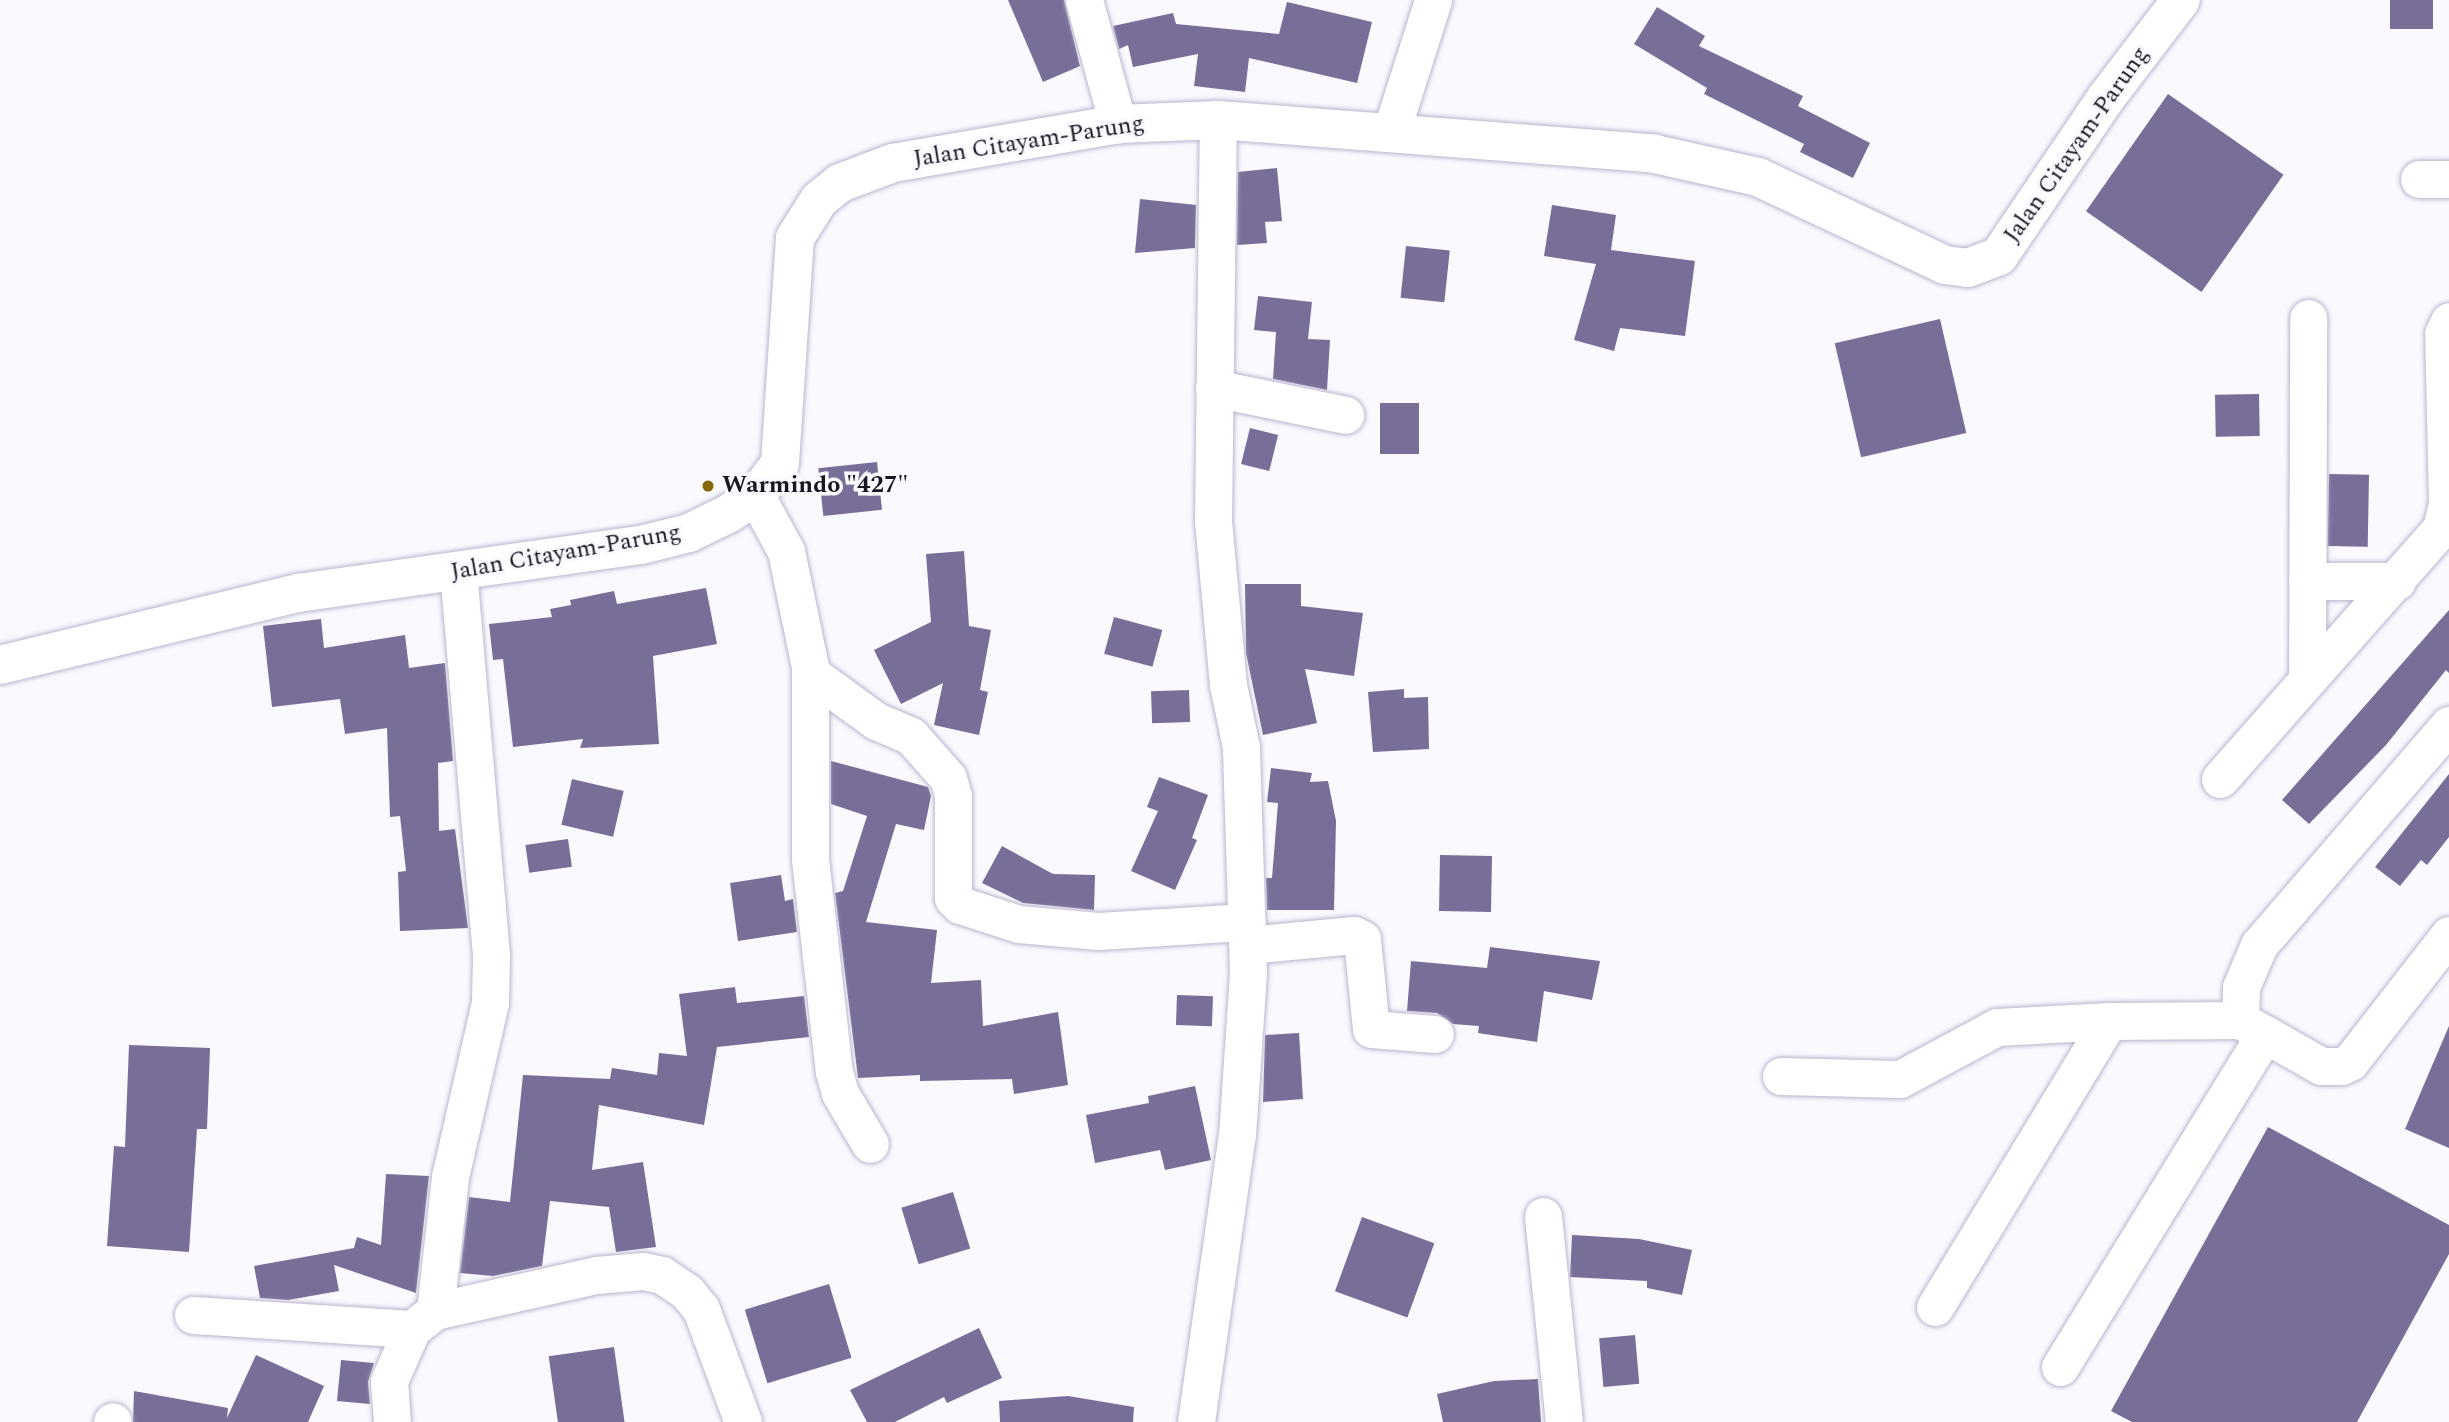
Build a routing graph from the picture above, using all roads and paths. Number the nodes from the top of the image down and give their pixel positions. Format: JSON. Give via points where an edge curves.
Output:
{"nodes":[{"id":1,"x":1084,"y":0,"type":"edge"},
{"id":2,"x":1433,"y":0,"type":"edge"},
{"id":3,"x":2181,"y":0,"type":"edge"},
{"id":4,"x":1217,"y":120,"type":"junction"},
{"id":5,"x":1118,"y":124,"type":"junction"},
{"id":6,"x":1391,"y":132,"type":"junction"},
{"id":7,"x":2308,"y":318,"type":"dead end"},
{"id":8,"x":2449,"y":321,"type":"edge"},
{"id":9,"x":1214,"y":388,"type":"junction"},
{"id":10,"x":1345,"y":415,"type":"dead end"},
{"id":11,"x":756,"y":496,"type":"junction"},
{"id":12,"x":458,"y":571,"type":"junction"},
{"id":13,"x":2397,"y":580,"type":"junction"},
{"id":14,"x":2307,"y":581,"type":"junction"},
{"id":15,"x":0,"y":665,"type":"edge"},
{"id":16,"x":810,"y":673,"type":"junction"},
{"id":17,"x":2307,"y":679,"type":"junction"},
{"id":18,"x":2449,"y":725,"type":"edge"},
{"id":19,"x":2220,"y":779,"type":"dead end"},
{"id":20,"x":1247,"y":933,"type":"junction"},
{"id":21,"x":2449,"y":935,"type":"edge"},
{"id":22,"x":2109,"y":1021,"type":"junction"},
{"id":23,"x":2252,"y":1027,"type":"junction"},
{"id":24,"x":1435,"y":1034,"type":"dead end"},
{"id":25,"x":1780,"y":1076,"type":"dead end"},
{"id":26,"x":870,"y":1144,"type":"dead end"},
{"id":27,"x":1543,"y":1216,"type":"dead end"},
{"id":28,"x":1934,"y":1307,"type":"dead end"},
{"id":29,"x":193,"y":1315,"type":"dead end"},
{"id":30,"x":423,"y":1320,"type":"junction"},
{"id":31,"x":2060,"y":1367,"type":"dead end"},
{"id":32,"x":392,"y":1422,"type":"edge"},
{"id":33,"x":743,"y":1422,"type":"edge"},
{"id":34,"x":1196,"y":1422,"type":"edge"},
{"id":35,"x":1564,"y":1422,"type":"edge"}],
"edges":[{"from":1,"to":5,"type":"street"},
{"from":2,"to":6,"type":"street"},
{"from":3,"to":6,"type":"street","name":"Jalan Citayam-Parung","via":[[2106,98],[1999,256],[1968,268],[1945,265],[1758,177],[1704,162]]},
{"from":4,"to":5,"type":"street","name":"Jalan Citayam-Parung"},
{"from":4,"to":6,"type":"street","name":"Jalan Citayam-Parung"},
{"from":4,"to":9,"type":"street"},
{"from":5,"to":11,"type":"street","name":"Jalan Citayam-Parung","via":[[892,163],[840,183],[819,200],[795,238],[790,261],[780,463]]},
{"from":7,"to":14,"type":"street"},
{"from":8,"to":13,"type":"street","via":[[2444,334],[2445,517]]},
{"from":9,"to":10,"type":"street"},
{"from":9,"to":20,"type":"street","via":[[1213,521],[1228,685],[1241,747]]},
{"from":11,"to":12,"type":"street","name":"Jalan Citayam-Parung","via":[[689,533],[641,545]]},
{"from":11,"to":16,"type":"street","via":[[786,551]]},
{"from":12,"to":15,"type":"street","name":"Jalan Citayam-Parung","via":[[298,593]]},
{"from":12,"to":30,"type":"street","via":[[491,979]]},
{"from":13,"to":14,"type":"street"},
{"from":13,"to":17,"type":"street"},
{"from":14,"to":17,"type":"street"},
{"from":16,"to":20,"type":"street","via":[[876,722],[911,736],[948,778],[953,796],[953,898],[960,905],[1019,923],[1098,931]]},
{"from":16,"to":26,"type":"street","via":[[810,859],[834,1072],[840,1093]]},
{"from":17,"to":19,"type":"street"},
{"from":18,"to":23,"type":"street","via":[[2259,945],[2246,965],[2241,987]]},
{"from":20,"to":24,"type":"street","via":[[1354,935],[1362,939],[1371,1028]]},
{"from":20,"to":34,"type":"street","via":[[1237,1135]]},
{"from":21,"to":23,"type":"street","via":[[2350,1062],[2321,1066]]},
{"from":22,"to":23,"type":"street"},
{"from":22,"to":25,"type":"street","via":[[1997,1027],[1900,1079]]},
{"from":22,"to":28,"type":"street"},
{"from":23,"to":31,"type":"street"},
{"from":27,"to":35,"type":"street"},
{"from":29,"to":30,"type":"street"},
{"from":30,"to":32,"type":"street","via":[[389,1381]]},
{"from":30,"to":33,"type":"street","via":[[596,1275],[633,1271],[662,1275],[687,1292],[701,1309]]}]}
